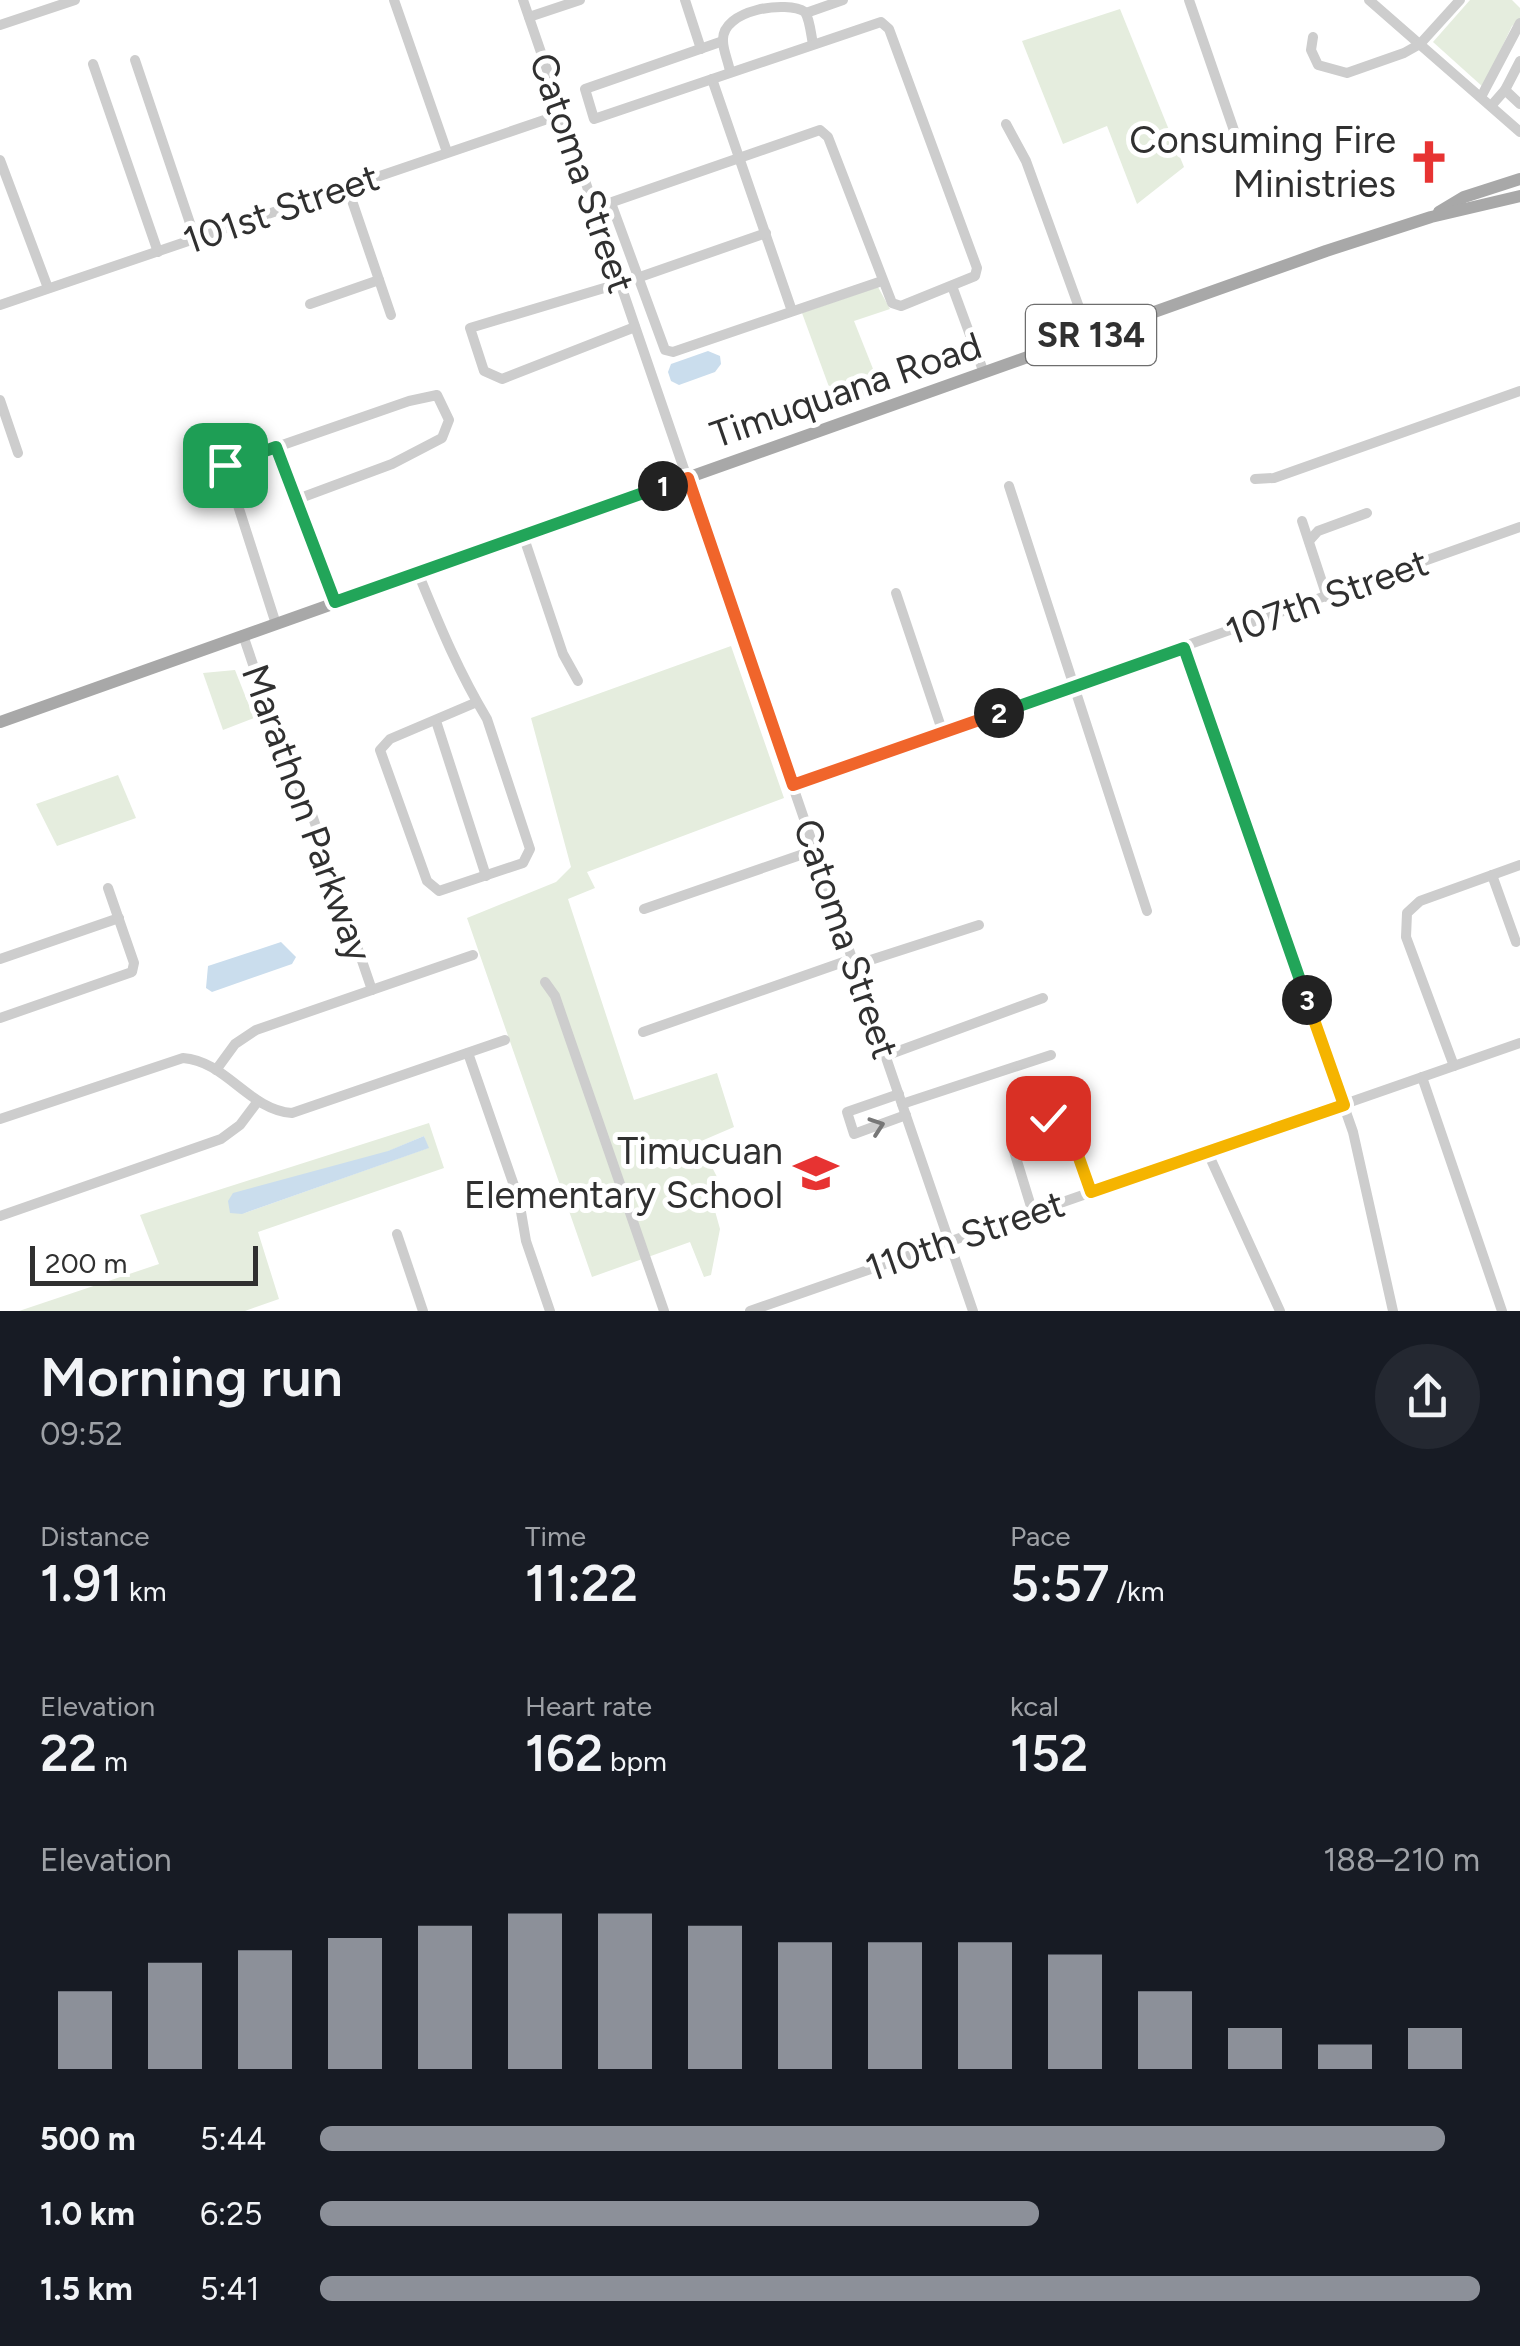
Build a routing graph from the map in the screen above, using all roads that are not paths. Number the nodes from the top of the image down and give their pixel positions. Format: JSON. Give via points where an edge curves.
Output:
{"nodes":[{"id":1,"x":75,"y":0,"type":"edge"},
{"id":2,"x":394,"y":0,"type":"edge"},
{"id":3,"x":523,"y":0,"type":"edge"},
{"id":4,"x":580,"y":0,"type":"edge"},
{"id":5,"x":685,"y":0,"type":"edge"},
{"id":6,"x":843,"y":0,"type":"edge"},
{"id":7,"x":1189,"y":0,"type":"edge"},
{"id":8,"x":1369,"y":0,"type":"edge"},
{"id":9,"x":1460,"y":0,"type":"edge"},
{"id":10,"x":828,"y":2,"type":"edge"},
{"id":11,"x":544,"y":6,"type":"edge"},
{"id":12,"x":806,"y":12,"type":"junction"},
{"id":13,"x":529,"y":17,"type":"junction"},
{"id":14,"x":1520,"y":24,"type":"edge"},
{"id":15,"x":0,"y":25,"type":"edge"},
{"id":16,"x":1313,"y":37,"type":"dead end"},
{"id":17,"x":722,"y":42,"type":"junction"},
{"id":18,"x":813,"y":44,"type":"junction"},
{"id":19,"x":1420,"y":44,"type":"junction"},
{"id":20,"x":701,"y":49,"type":"junction"},
{"id":21,"x":134,"y":60,"type":"dead end"},
{"id":22,"x":1520,"y":61,"type":"edge"},
{"id":23,"x":92,"y":64,"type":"dead end"},
{"id":24,"x":730,"y":72,"type":"junction"},
{"id":25,"x":712,"y":78,"type":"junction"},
{"id":26,"x":1505,"y":90,"type":"junction"},
{"id":27,"x":1481,"y":97,"type":"junction"},
{"id":28,"x":1520,"y":104,"type":"edge"},
{"id":29,"x":1491,"y":106,"type":"junction"},
{"id":30,"x":562,"y":114,"type":"junction"},
{"id":31,"x":1006,"y":124,"type":"dead end"},
{"id":32,"x":1520,"y":132,"type":"edge"},
{"id":33,"x":1238,"y":146,"type":"dead end"},
{"id":34,"x":447,"y":152,"type":"junction"},
{"id":35,"x":741,"y":158,"type":"junction"},
{"id":36,"x":0,"y":160,"type":"edge"},
{"id":37,"x":1520,"y":179,"type":"edge"},
{"id":38,"x":347,"y":186,"type":"junction"},
{"id":39,"x":1519,"y":196,"type":"edge"},
{"id":40,"x":611,"y":203,"type":"junction"},
{"id":41,"x":595,"y":208,"type":"junction"},
{"id":42,"x":1431,"y":217,"type":"junction"},
{"id":43,"x":766,"y":234,"type":"junction"},
{"id":44,"x":195,"y":238,"type":"junction"},
{"id":45,"x":158,"y":252,"type":"junction"},
{"id":46,"x":637,"y":278,"type":"junction"},
{"id":47,"x":379,"y":280,"type":"junction"},
{"id":48,"x":882,"y":281,"type":"junction"},
{"id":49,"x":620,"y":284,"type":"junction"},
{"id":50,"x":952,"y":286,"type":"junction"},
{"id":51,"x":48,"y":288,"type":"junction"},
{"id":52,"x":310,"y":304,"type":"dead end"},
{"id":53,"x":0,"y":305,"type":"edge"},
{"id":54,"x":792,"y":310,"type":"junction"},
{"id":55,"x":391,"y":315,"type":"dead end"},
{"id":56,"x":636,"y":327,"type":"junction"},
{"id":57,"x":1089,"y":335,"type":"junction"},
{"id":58,"x":984,"y":373,"type":"junction"},
{"id":59,"x":1520,"y":392,"type":"edge"},
{"id":60,"x":0,"y":400,"type":"edge"},
{"id":61,"x":276,"y":447,"type":"junction"},
{"id":62,"x":18,"y":452,"type":"dead end"},
{"id":63,"x":688,"y":478,"type":"junction"},
{"id":64,"x":1255,"y":479,"type":"dead end"},
{"id":65,"x":1009,"y":486,"type":"dead end"},
{"id":66,"x":295,"y":500,"type":"junction"},
{"id":67,"x":1366,"y":514,"type":"dead end"},
{"id":68,"x":1302,"y":521,"type":"dead end"},
{"id":69,"x":1520,"y":527,"type":"edge"},
{"id":70,"x":524,"y":535,"type":"junction"},
{"id":71,"x":1309,"y":541,"type":"junction"},
{"id":72,"x":418,"y":573,"type":"junction"},
{"id":73,"x":896,"y":593,"type":"dead end"},
{"id":74,"x":1327,"y":596,"type":"junction"},
{"id":75,"x":335,"y":602,"type":"junction"},
{"id":76,"x":276,"y":624,"type":"junction"},
{"id":77,"x":243,"y":635,"type":"junction"},
{"id":78,"x":1184,"y":648,"type":"junction"},
{"id":79,"x":578,"y":680,"type":"dead end"},
{"id":80,"x":1077,"y":686,"type":"junction"},
{"id":81,"x":477,"y":702,"type":"junction"},
{"id":82,"x":436,"y":721,"type":"junction"},
{"id":83,"x":0,"y":722,"type":"edge"},
{"id":84,"x":943,"y":733,"type":"junction"},
{"id":85,"x":793,"y":785,"type":"junction"},
{"id":86,"x":815,"y":850,"type":"junction"},
{"id":87,"x":1520,"y":864,"type":"edge"},
{"id":88,"x":1492,"y":875,"type":"junction"},
{"id":89,"x":486,"y":876,"type":"junction"},
{"id":90,"x":108,"y":888,"type":"dead end"},
{"id":91,"x":644,"y":910,"type":"dead end"},
{"id":92,"x":1146,"y":911,"type":"dead end"},
{"id":93,"x":119,"y":918,"type":"junction"},
{"id":94,"x":980,"y":924,"type":"dead end"},
{"id":95,"x":1516,"y":942,"type":"dead end"},
{"id":96,"x":474,"y":955,"type":"dead end"},
{"id":97,"x":0,"y":959,"type":"edge"},
{"id":98,"x":854,"y":962,"type":"junction"},
{"id":99,"x":545,"y":982,"type":"dead end"},
{"id":100,"x":372,"y":990,"type":"junction"},
{"id":101,"x":1043,"y":998,"type":"dead end"},
{"id":102,"x":0,"y":1018,"type":"edge"},
{"id":103,"x":642,"y":1032,"type":"dead end"},
{"id":104,"x":505,"y":1040,"type":"dead end"},
{"id":105,"x":1520,"y":1043,"type":"edge"},
{"id":106,"x":468,"y":1053,"type":"junction"},
{"id":107,"x":1051,"y":1055,"type":"dead end"},
{"id":108,"x":886,"y":1056,"type":"junction"},
{"id":109,"x":1454,"y":1066,"type":"junction"},
{"id":110,"x":216,"y":1070,"type":"junction"},
{"id":111,"x":1422,"y":1078,"type":"junction"},
{"id":112,"x":258,"y":1101,"type":"junction"},
{"id":113,"x":902,"y":1105,"type":"junction"},
{"id":114,"x":1344,"y":1105,"type":"junction"},
{"id":115,"x":0,"y":1120,"type":"edge"},
{"id":116,"x":1208,"y":1151,"type":"junction"},
{"id":117,"x":1091,"y":1192,"type":"junction"},
{"id":118,"x":1034,"y":1213,"type":"junction"},
{"id":119,"x":0,"y":1216,"type":"edge"},
{"id":120,"x":397,"y":1234,"type":"dead end"},
{"id":121,"x":949,"y":1242,"type":"junction"},
{"id":122,"x":424,"y":1311,"type":"edge"},
{"id":123,"x":550,"y":1311,"type":"edge"},
{"id":124,"x":664,"y":1311,"type":"edge"},
{"id":125,"x":750,"y":1311,"type":"edge"},
{"id":126,"x":973,"y":1311,"type":"edge"},
{"id":127,"x":1280,"y":1311,"type":"edge"},
{"id":128,"x":1393,"y":1311,"type":"edge"},
{"id":129,"x":1502,"y":1311,"type":"edge"}],
"edges":[{"from":1,"to":15,"type":"street"},
{"from":2,"to":34,"type":"street"},
{"from":3,"to":13,"type":"street","name":"Catoma Street"},
{"from":4,"to":11,"type":"street"},
{"from":5,"to":20,"type":"street"},
{"from":6,"to":10,"type":"street"},
{"from":7,"to":33,"type":"street"},
{"from":8,"to":19,"type":"street"},
{"from":9,"to":19,"type":"street"},
{"from":10,"to":12,"type":"street"},
{"from":11,"to":13,"type":"street"},
{"from":12,"to":17,"type":"street","via":[[789,2],[764,2],[733,18]]},
{"from":12,"to":18,"type":"street"},
{"from":13,"to":30,"type":"street","name":"Catoma Street"},
{"from":14,"to":27,"type":"street"},
{"from":16,"to":19,"type":"street","via":[[1318,64],[1336,73]]},
{"from":17,"to":20,"type":"street"},
{"from":17,"to":24,"type":"street"},
{"from":18,"to":24,"type":"street"},
{"from":18,"to":50,"type":"street","via":[[875,22],[889,30],[977,268],[970,280]]},
{"from":19,"to":27,"type":"street"},
{"from":20,"to":25,"type":"street","via":[[585,89],[594,118]]},
{"from":21,"to":44,"type":"street"},
{"from":22,"to":26,"type":"street"},
{"from":23,"to":45,"type":"street"},
{"from":24,"to":25,"type":"street"},
{"from":25,"to":35,"type":"street"},
{"from":26,"to":28,"type":"street"},
{"from":26,"to":29,"type":"street"},
{"from":27,"to":29,"type":"street"},
{"from":29,"to":32,"type":"street"},
{"from":30,"to":34,"type":"street","name":"101st Street"},
{"from":30,"to":41,"type":"street","name":"Catoma Street"},
{"from":31,"to":57,"type":"street","via":[[1026,161]]},
{"from":34,"to":38,"type":"street","name":"101st Street"},
{"from":35,"to":40,"type":"street"},
{"from":35,"to":43,"type":"street"},
{"from":35,"to":48,"type":"street","via":[[824,132]]},
{"from":36,"to":51,"type":"street"},
{"from":37,"to":42,"type":"main road","name":"Timuquana Road","number":"SR 134","via":[[1464,197]]},
{"from":38,"to":44,"type":"street","name":"101st Street"},
{"from":38,"to":47,"type":"street"},
{"from":39,"to":42,"type":"main road","name":"Timuquana Road","number":"SR 134"},
{"from":40,"to":41,"type":"street"},
{"from":40,"to":46,"type":"street"},
{"from":41,"to":49,"type":"street","name":"Catoma Street"},
{"from":42,"to":57,"type":"main road","name":"Timuquana Road","number":"SR 134"},
{"from":43,"to":46,"type":"street"},
{"from":43,"to":54,"type":"street"},
{"from":44,"to":45,"type":"street","name":"101st Street"},
{"from":45,"to":51,"type":"street","name":"101st Street"},
{"from":46,"to":54,"type":"street","via":[[660,344],[672,352]]},
{"from":47,"to":52,"type":"street"},
{"from":47,"to":55,"type":"street"},
{"from":48,"to":50,"type":"street","via":[[896,306]]},
{"from":48,"to":54,"type":"street"},
{"from":49,"to":56,"type":"street","name":"Catoma Street"},
{"from":49,"to":56,"type":"street","via":[[470,328],[484,371],[502,379]]},
{"from":50,"to":58,"type":"street"},
{"from":51,"to":53,"type":"street","name":"101st Street"},
{"from":56,"to":63,"type":"street","name":"Catoma Street"},
{"from":57,"to":58,"type":"main road","name":"Timuquana Road","number":"SR 134"},
{"from":58,"to":63,"type":"main road","name":"Timuquana Road","number":"SR 134"},
{"from":59,"to":64,"type":"street"},
{"from":60,"to":62,"type":"street"},
{"from":61,"to":66,"type":"street"},
{"from":61,"to":66,"type":"street","via":[[429,394],[447,414],[442,438]]},
{"from":61,"to":76,"type":"street","via":[[223,468]]},
{"from":63,"to":70,"type":"main road","name":"Timuquana Road","number":"SR 134"},
{"from":63,"to":85,"type":"street","name":"Catoma Street"},
{"from":65,"to":80,"type":"street"},
{"from":66,"to":75,"type":"street"},
{"from":67,"to":71,"type":"street","via":[[1318,530]]},
{"from":68,"to":71,"type":"street"},
{"from":69,"to":74,"type":"street","name":"107th Street"},
{"from":70,"to":72,"type":"main road","name":"Timuquana Road","number":"SR 134"},
{"from":70,"to":79,"type":"street"},
{"from":71,"to":74,"type":"street"},
{"from":72,"to":75,"type":"main road","name":"Timuquana Road","number":"SR 134"},
{"from":72,"to":81,"type":"street","via":[[455,667]]},
{"from":73,"to":84,"type":"street"},
{"from":74,"to":78,"type":"street","name":"107th Street"},
{"from":75,"to":76,"type":"main road","name":"Timuquana Road","number":"SR 134"},
{"from":76,"to":77,"type":"main road","name":"Timuquana Road","number":"SR 134"},
{"from":77,"to":83,"type":"main road","name":"Timuquana Road","number":"SR 134"},
{"from":77,"to":100,"type":"street","name":"Marathon Parkway"},
{"from":78,"to":80,"type":"street","name":"107th Street"},
{"from":78,"to":114,"type":"street"},
{"from":80,"to":84,"type":"street","name":"107th Street"},
{"from":80,"to":92,"type":"street"},
{"from":81,"to":82,"type":"street"},
{"from":81,"to":89,"type":"street","via":[[530,849],[522,863]]},
{"from":82,"to":89,"type":"street"},
{"from":82,"to":89,"type":"street","via":[[390,738],[380,750],[430,885],[446,890]]},
{"from":84,"to":85,"type":"street","name":"107th Street"},
{"from":85,"to":86,"type":"street","name":"Catoma Street"},
{"from":86,"to":91,"type":"street"},
{"from":86,"to":98,"type":"street","name":"Catoma Street"},
{"from":87,"to":88,"type":"street"},
{"from":88,"to":95,"type":"street"},
{"from":88,"to":109,"type":"street","via":[[1420,901],[1407,914],[1406,937]]},
{"from":90,"to":93,"type":"street"},
{"from":93,"to":97,"type":"street"},
{"from":93,"to":102,"type":"street","via":[[132,972]]},
{"from":94,"to":98,"type":"street"},
{"from":96,"to":100,"type":"street"},
{"from":98,"to":103,"type":"street"},
{"from":98,"to":108,"type":"street","name":"Catoma Street"},
{"from":99,"to":124,"type":"street"},
{"from":100,"to":110,"type":"street","via":[[256,1030]]},
{"from":101,"to":108,"type":"street"},
{"from":104,"to":106,"type":"street"},
{"from":105,"to":109,"type":"street","name":"110th Street"},
{"from":106,"to":112,"type":"street","via":[[305,1110],[279,1112]]},
{"from":106,"to":123,"type":"street"},
{"from":107,"to":113,"type":"street"},
{"from":108,"to":113,"type":"street","name":"Catoma Street"},
{"from":109,"to":111,"type":"street","name":"110th Street"},
{"from":110,"to":112,"type":"street"},
{"from":110,"to":115,"type":"street","via":[[194,1058],[174,1060]]},
{"from":111,"to":114,"type":"street","name":"110th Street"},
{"from":111,"to":129,"type":"street"},
{"from":112,"to":119,"type":"street","via":[[221,1139]]},
{"from":113,"to":113,"type":"street","one_way":true,"via":[[847,1112],[854,1134]]},
{"from":113,"to":121,"type":"street","name":"Catoma Street"},
{"from":114,"to":116,"type":"street","name":"110th Street"},
{"from":114,"to":128,"type":"street"},
{"from":116,"to":117,"type":"street","name":"110th Street"},
{"from":116,"to":127,"type":"street"},
{"from":117,"to":118,"type":"street","name":"110th Street"},
{"from":117,"to":118,"type":"street","via":[[1068,1127],[1048,1118],[1018,1134],[1013,1148]]},
{"from":118,"to":121,"type":"street","name":"110th Street"},
{"from":120,"to":122,"type":"street"},
{"from":121,"to":125,"type":"street","name":"110th Street"},
{"from":121,"to":126,"type":"street","name":"Catoma Street"}]}
